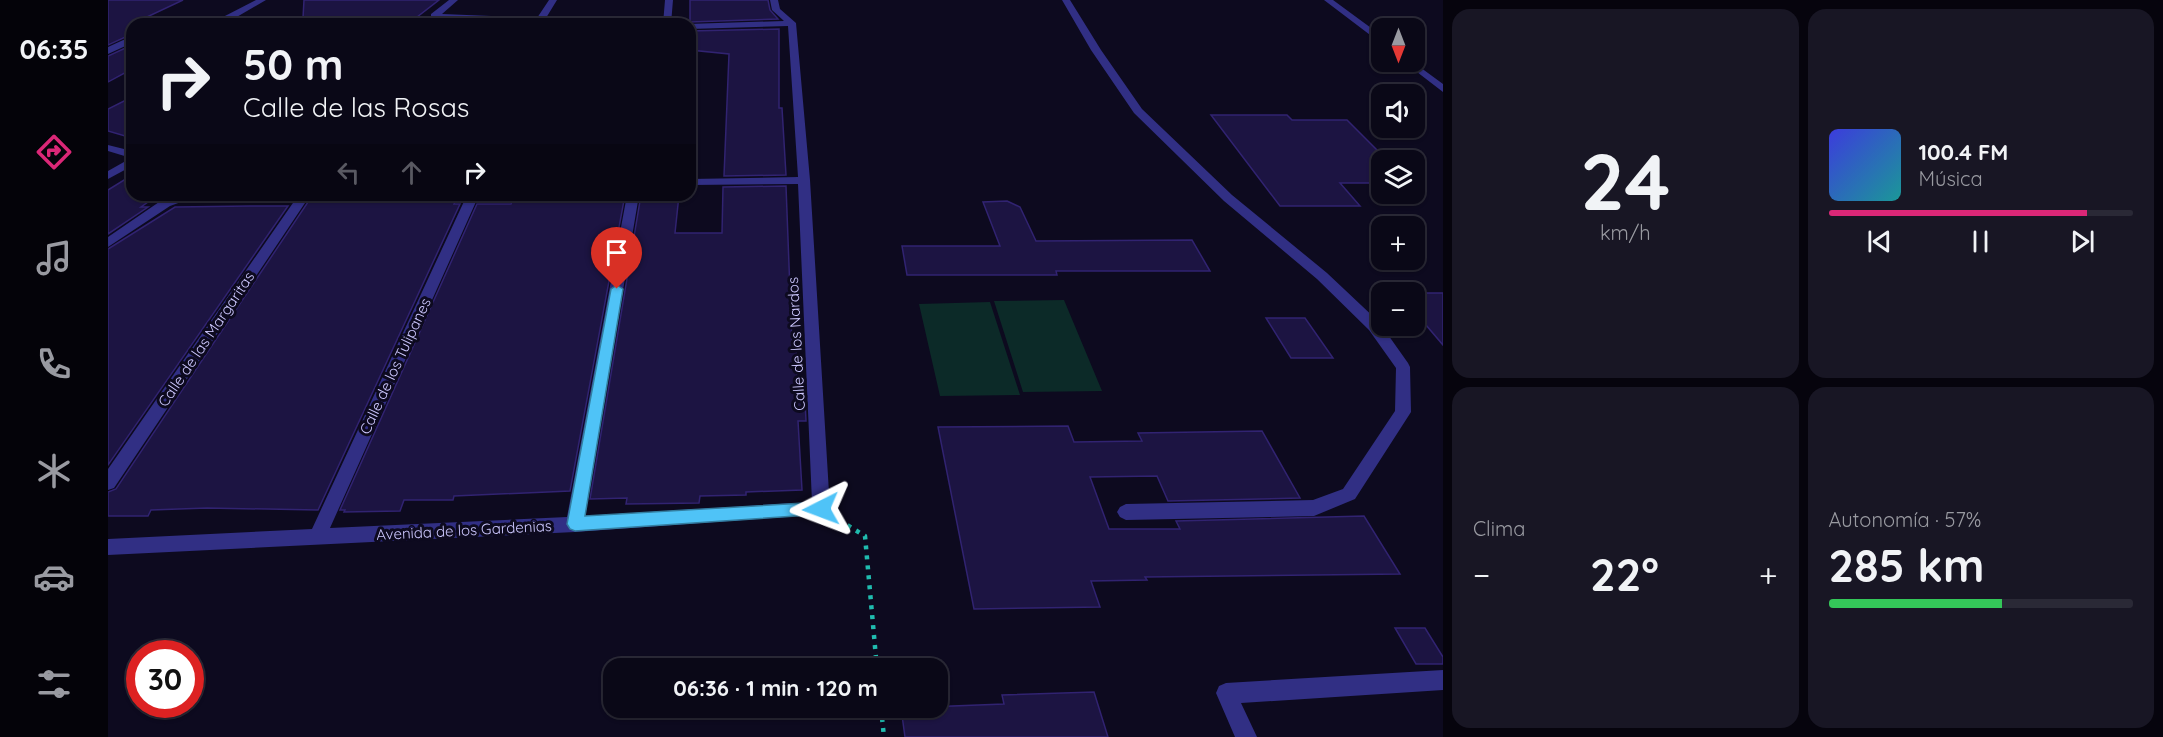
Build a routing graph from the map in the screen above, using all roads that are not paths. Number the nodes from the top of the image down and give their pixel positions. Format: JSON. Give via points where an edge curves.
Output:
{"nodes":[{"id":1,"x":262,"y":0,"type":"edge"},
{"id":2,"x":454,"y":0,"type":"edge"},
{"id":3,"x":552,"y":0,"type":"edge"},
{"id":4,"x":669,"y":0,"type":"edge"},
{"id":5,"x":774,"y":0,"type":"edge"},
{"id":6,"x":1066,"y":0,"type":"edge"},
{"id":7,"x":1328,"y":0,"type":"edge"},
{"id":8,"x":228,"y":18,"type":"edge"},
{"id":9,"x":469,"y":18,"type":"edge"},
{"id":10,"x":541,"y":18,"type":"edge"},
{"id":11,"x":668,"y":18,"type":"edge"},
{"id":12,"x":792,"y":23,"type":"junction"},
{"id":13,"x":696,"y":26,"type":"edge"},
{"id":14,"x":1371,"y":33,"type":"edge"},
{"id":15,"x":126,"y":42,"type":"edge"},
{"id":16,"x":108,"y":51,"type":"edge"},
{"id":17,"x":1421,"y":72,"type":"edge"},
{"id":18,"x":1443,"y":89,"type":"edge"},
{"id":19,"x":108,"y":148,"type":"edge"},
{"id":20,"x":126,"y":153,"type":"edge"},
{"id":21,"x":126,"y":165,"type":"edge"},
{"id":22,"x":108,"y":176,"type":"edge"},
{"id":23,"x":804,"y":180,"type":"junction"},
{"id":24,"x":696,"y":182,"type":"edge"},
{"id":25,"x":171,"y":201,"type":"edge"},
{"id":26,"x":300,"y":201,"type":"edge"},
{"id":27,"x":470,"y":201,"type":"edge"},
{"id":28,"x":632,"y":201,"type":"edge"},
{"id":29,"x":108,"y":243,"type":"edge"},
{"id":30,"x":108,"y":483,"type":"edge"},
{"id":31,"x":821,"y":509,"type":"joint"},
{"id":32,"x":1126,"y":512,"type":"dead end"},
{"id":33,"x":575,"y":524,"type":"junction"},
{"id":34,"x":317,"y":537,"type":"junction"},
{"id":35,"x":108,"y":547,"type":"edge"},
{"id":36,"x":1443,"y":680,"type":"edge"},
{"id":37,"x":1245,"y":737,"type":"edge"}],
"edges":[{"from":1,"to":8,"type":"street"},
{"from":2,"to":9,"type":"street","via":[[434,16]]},
{"from":3,"to":10,"type":"street"},
{"from":4,"to":11,"type":"street"},
{"from":5,"to":12,"type":"street","via":[[776,10]]},
{"from":6,"to":32,"type":"street","via":[[1138,111],[1228,198],[1339,292],[1374,326],[1403,367],[1403,412],[1349,494],[1314,508]]},
{"from":7,"to":14,"type":"street"},
{"from":12,"to":13,"type":"street"},
{"from":12,"to":23,"type":"street","name":"Calle de los Nardos"},
{"from":15,"to":16,"type":"street"},
{"from":17,"to":18,"type":"street"},
{"from":19,"to":20,"type":"street"},
{"from":21,"to":22,"type":"street"},
{"from":23,"to":24,"type":"street"},
{"from":23,"to":31,"type":"street","name":"Calle de los Nardos"},
{"from":25,"to":29,"type":"street"},
{"from":26,"to":30,"type":"street","name":"Calle de las Margaritas"},
{"from":27,"to":34,"type":"street","name":"Calle de los Tulipanes"},
{"from":28,"to":33,"type":"street"},
{"from":31,"to":33,"type":"street","name":"Avenida de los Gardenias"},
{"from":33,"to":34,"type":"street","name":"Avenida de los Gardenias"},
{"from":34,"to":35,"type":"street","name":"Avenida de los Gardenias"},
{"from":36,"to":37,"type":"street","via":[[1226,693]]}]}
